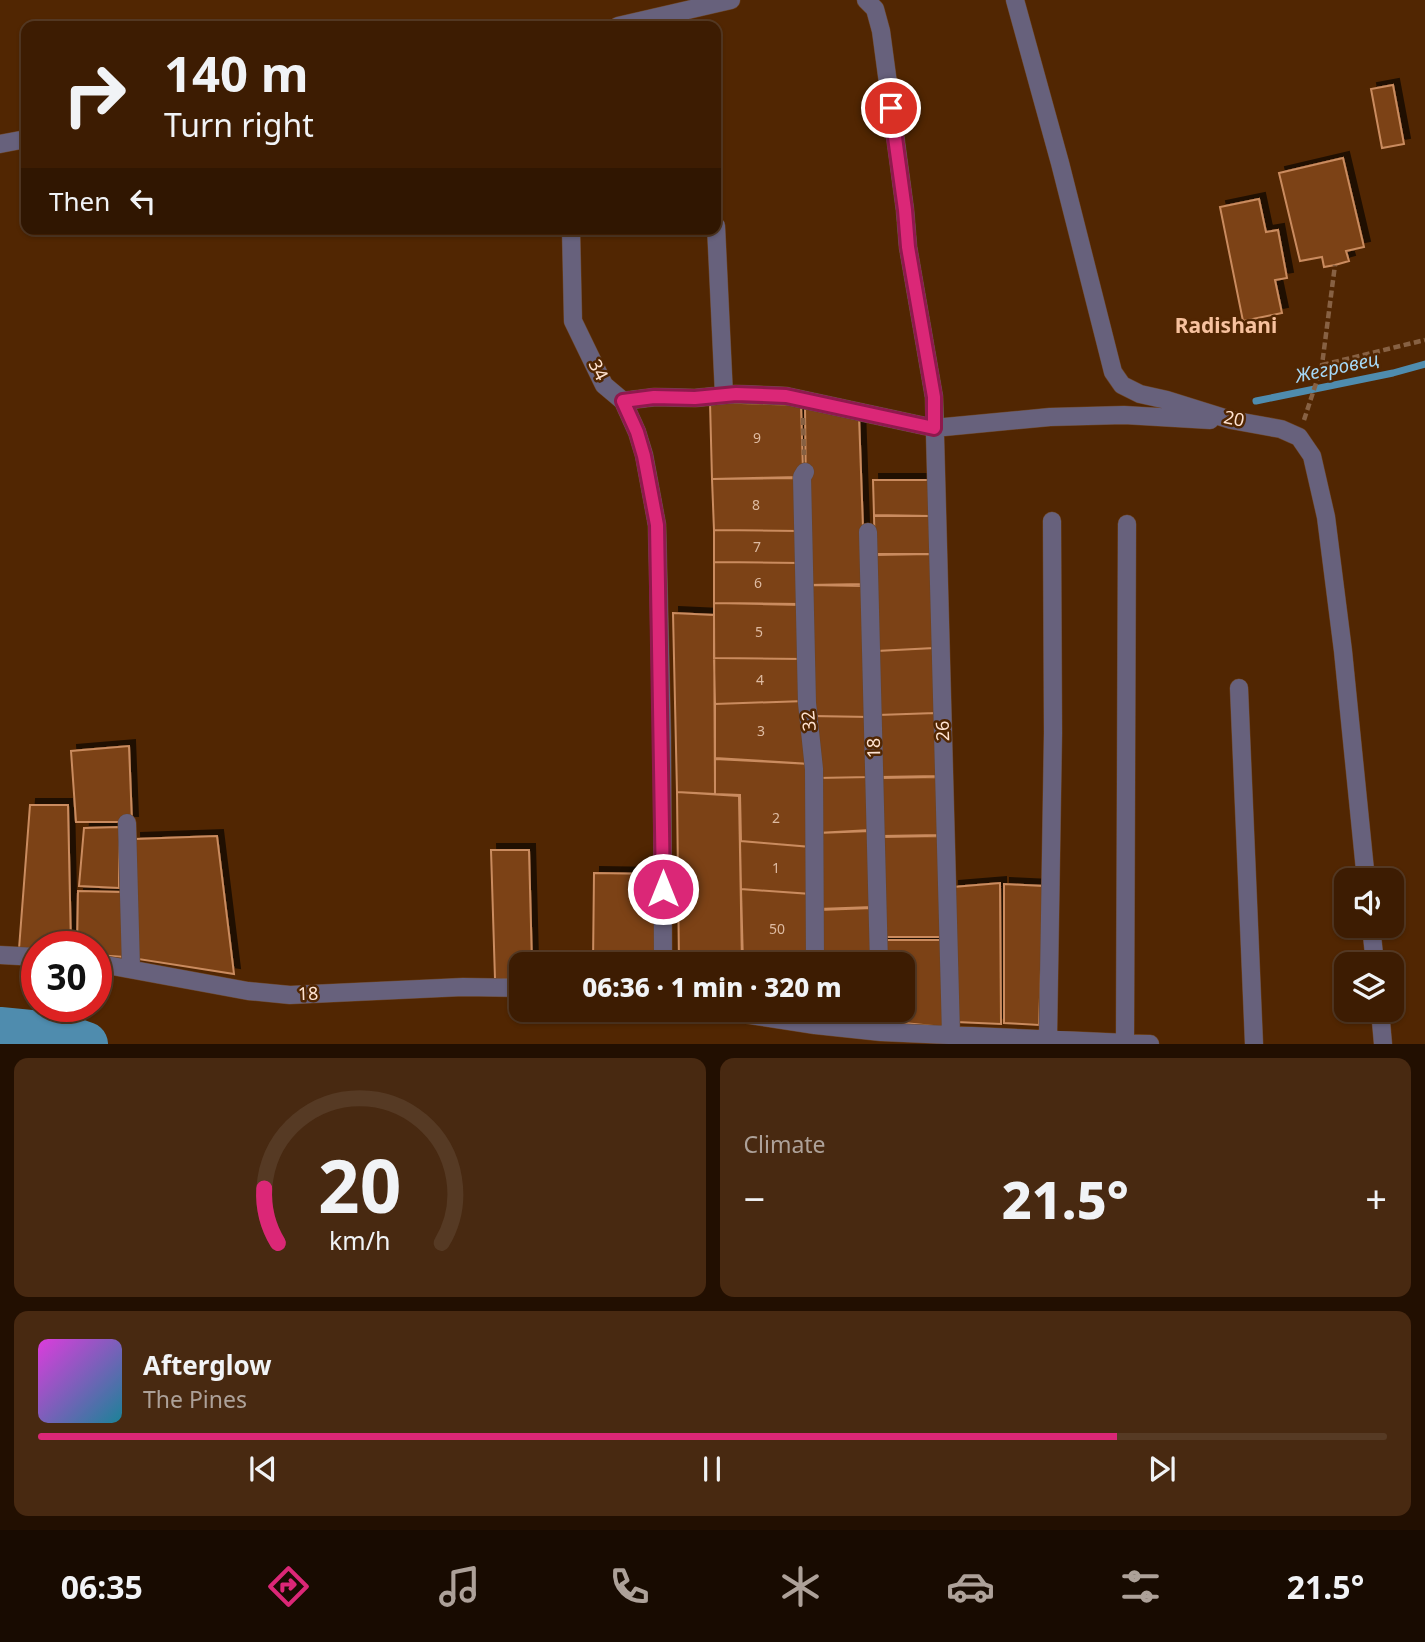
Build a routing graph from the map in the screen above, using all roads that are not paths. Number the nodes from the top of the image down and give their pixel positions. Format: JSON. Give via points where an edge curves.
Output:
{"nodes":[{"id":1,"x":731,"y":0,"type":"edge"},
{"id":2,"x":866,"y":0,"type":"edge"},
{"id":3,"x":1015,"y":0,"type":"edge"},
{"id":4,"x":640,"y":21,"type":"edge"},
{"id":5,"x":21,"y":139,"type":"edge"},
{"id":6,"x":0,"y":144,"type":"edge"},
{"id":7,"x":571,"y":235,"type":"edge"},
{"id":8,"x":716,"y":235,"type":"edge"},
{"id":9,"x":724,"y":396,"type":"junction"},
{"id":10,"x":623,"y":401,"type":"junction"},
{"id":11,"x":1231,"y":420,"type":"junction"},
{"id":12,"x":934,"y":428,"type":"junction"},
{"id":13,"x":803,"y":474,"type":"road end"},
{"id":14,"x":1052,"y":521,"type":"dead end"},
{"id":15,"x":1127,"y":524,"type":"dead end"},
{"id":16,"x":868,"y":532,"type":"dead end"},
{"id":17,"x":1239,"y":688,"type":"dead end"},
{"id":18,"x":127,"y":823,"type":"dead end"},
{"id":19,"x":1365,"y":868,"type":"edge"},
{"id":20,"x":663,"y":952,"type":"edge"},
{"id":21,"x":815,"y":952,"type":"edge"},
{"id":22,"x":879,"y":952,"type":"edge"},
{"id":23,"x":0,"y":956,"type":"edge"},
{"id":24,"x":21,"y":957,"type":"edge"},
{"id":25,"x":112,"y":965,"type":"edge"},
{"id":26,"x":131,"y":968,"type":"junction"},
{"id":27,"x":509,"y":988,"type":"edge"},
{"id":28,"x":837,"y":1022,"type":"edge"},
{"id":29,"x":881,"y":1022,"type":"edge"},
{"id":30,"x":1381,"y":1022,"type":"edge"},
{"id":31,"x":881,"y":1032,"type":"junction"},
{"id":32,"x":951,"y":1034,"type":"junction"},
{"id":33,"x":1048,"y":1038,"type":"junction"},
{"id":34,"x":1125,"y":1041,"type":"junction"},
{"id":35,"x":1150,"y":1044,"type":"edge"},
{"id":36,"x":1254,"y":1044,"type":"edge"},
{"id":37,"x":1383,"y":1044,"type":"edge"}],
"edges":[{"from":1,"to":4,"type":"street"},
{"from":2,"to":12,"type":"street","name":"26","via":[[875,9],[881,31],[908,247],[934,397]]},
{"from":3,"to":11,"type":"street","name":"20","via":[[1113,372],[1122,385],[1140,394]]},
{"from":5,"to":6,"type":"street"},
{"from":7,"to":10,"type":"street","name":"34","via":[[573,321],[604,385]]},
{"from":8,"to":9,"type":"street"},
{"from":9,"to":10,"type":"street"},
{"from":9,"to":12,"type":"street","via":[[760,394],[802,400]]},
{"from":10,"to":20,"type":"street","name":"34","via":[[644,456],[657,525]]},
{"from":11,"to":12,"type":"street","via":[[1050,416]]},
{"from":11,"to":19,"type":"street","name":"20","via":[[1281,429],[1299,437],[1312,456],[1326,517]]},
{"from":12,"to":32,"type":"street","name":"26"},
{"from":13,"to":21,"type":"street","name":"32","via":[[807,703],[814,769]]},
{"from":14,"to":33,"type":"street"},
{"from":15,"to":34,"type":"street"},
{"from":16,"to":22,"type":"street","name":"18"},
{"from":17,"to":36,"type":"street"},
{"from":18,"to":26,"type":"street"},
{"from":23,"to":24,"type":"street"},
{"from":25,"to":26,"type":"street","name":"18"},
{"from":26,"to":27,"type":"street","name":"18","via":[[290,995]]},
{"from":28,"to":31,"type":"street"},
{"from":29,"to":31,"type":"street"},
{"from":30,"to":37,"type":"street"},
{"from":31,"to":32,"type":"street"},
{"from":32,"to":33,"type":"street"},
{"from":33,"to":34,"type":"street"},
{"from":34,"to":35,"type":"street"}]}
